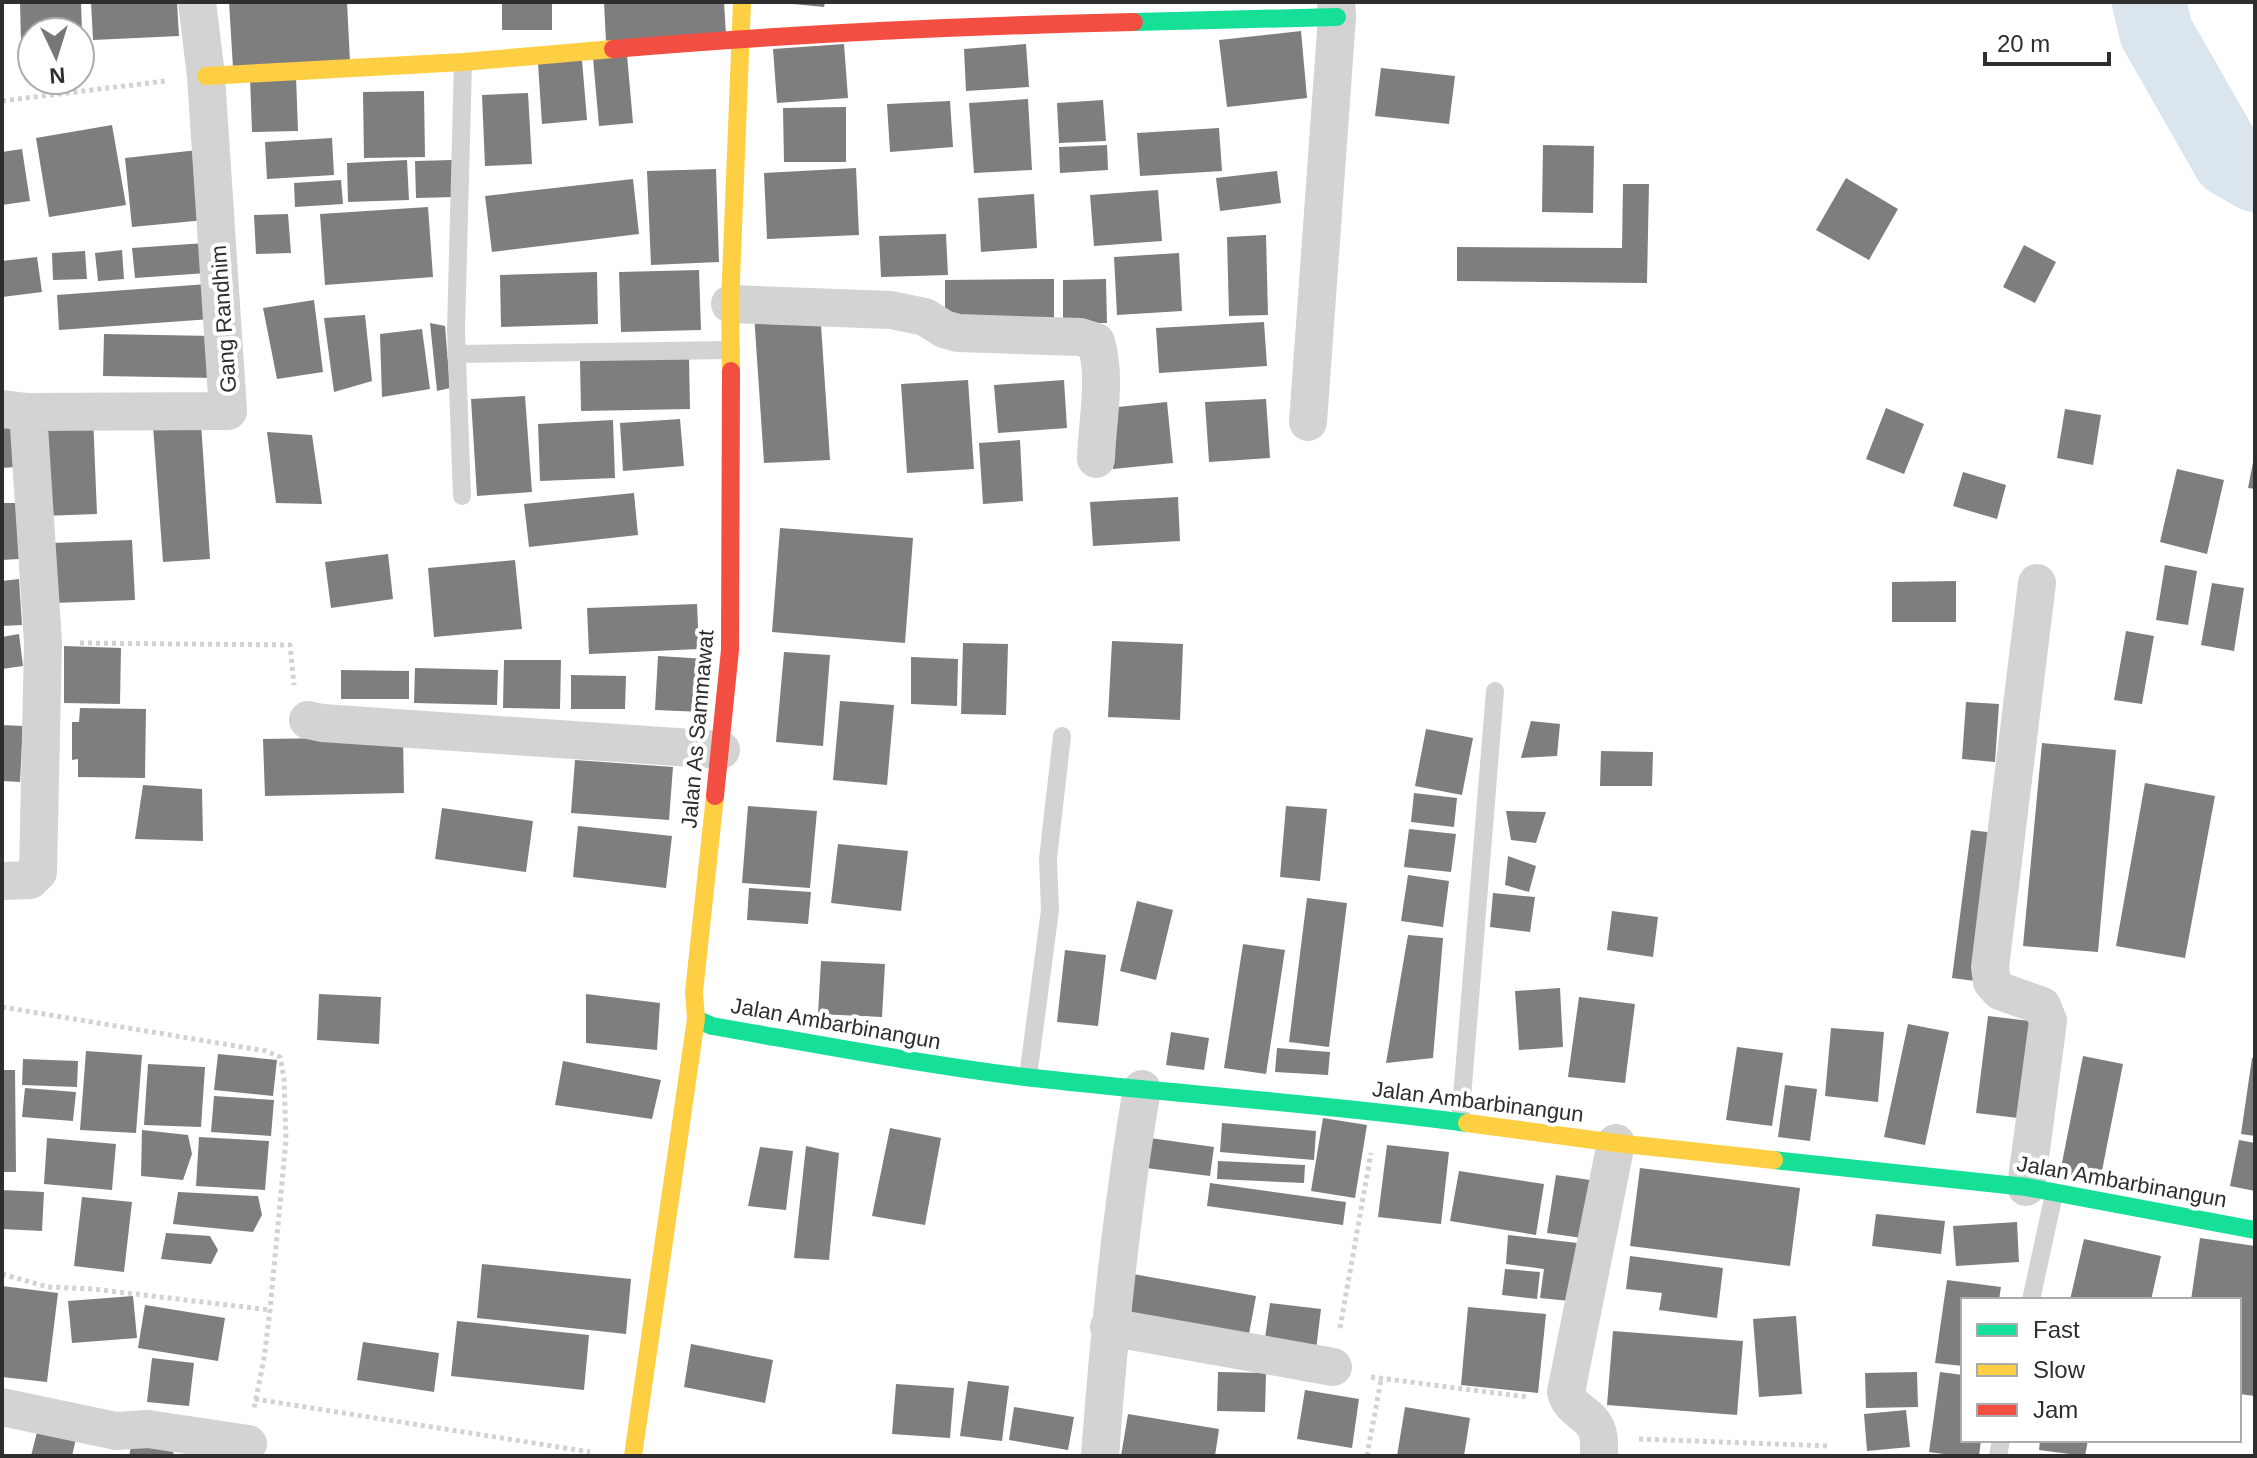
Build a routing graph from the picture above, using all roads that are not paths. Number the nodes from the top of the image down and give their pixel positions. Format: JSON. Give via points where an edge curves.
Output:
{"nodes":[{"id":1,"x":197,"y":2,"type":"edge"},
{"id":2,"x":742,"y":2,"type":"edge"},
{"id":3,"x":1337,"y":9,"type":"edge"},
{"id":4,"x":741,"y":38,"type":"junction"},
{"id":5,"x":463,"y":62,"type":"junction"},
{"id":6,"x":206,"y":76,"type":"junction"},
{"id":7,"x":730,"y":304,"type":"junction"},
{"id":8,"x":731,"y":350,"type":"junction"},
{"id":9,"x":456,"y":354,"type":"junction"},
{"id":10,"x":15,"y":411,"type":"edge"},
{"id":11,"x":1308,"y":422,"type":"dead end"},
{"id":12,"x":1096,"y":459,"type":"dead end"},
{"id":13,"x":462,"y":496,"type":"dead end"},
{"id":14,"x":2037,"y":583,"type":"dead end"},
{"id":15,"x":1495,"y":691,"type":"dead end"},
{"id":16,"x":308,"y":720,"type":"road end"},
{"id":17,"x":1062,"y":736,"type":"dead end"},
{"id":18,"x":721,"y":750,"type":"junction"},
{"id":19,"x":2,"y":881,"type":"edge"},
{"id":20,"x":696,"y":1019,"type":"junction"},
{"id":21,"x":1028,"y":1077,"type":"junction"},
{"id":22,"x":1142,"y":1089,"type":"junction"},
{"id":23,"x":1460,"y":1122,"type":"junction"},
{"id":24,"x":1616,"y":1143,"type":"junction"},
{"id":25,"x":2040,"y":1190,"type":"junction"},
{"id":26,"x":2255,"y":1230,"type":"edge"},
{"id":27,"x":2031,"y":1298,"type":"edge"},
{"id":28,"x":1109,"y":1327,"type":"junction"},
{"id":29,"x":1333,"y":1367,"type":"road end"},
{"id":30,"x":2,"y":1407,"type":"edge"},
{"id":31,"x":241,"y":1443,"type":"road end"},
{"id":32,"x":1599,"y":1447,"type":"edge"},
{"id":33,"x":633,"y":1456,"type":"edge"},
{"id":34,"x":1100,"y":1456,"type":"edge"}],
"edges":[{"from":1,"to":6,"type":"street","name":"Gang Randhim"},
{"from":2,"to":4,"type":"street","name":"Jalan As Sammawat"},
{"from":3,"to":4,"type":"street"},
{"from":3,"to":11,"type":"street"},
{"from":4,"to":5,"type":"street"},
{"from":4,"to":7,"type":"street","name":"Jalan As Sammawat"},
{"from":5,"to":6,"type":"street"},
{"from":5,"to":9,"type":"lane"},
{"from":6,"to":10,"type":"street","name":"Gang Randhim","via":[[228,411]]},
{"from":7,"to":8,"type":"street","name":"Jalan As Sammawat"},
{"from":7,"to":12,"type":"street","via":[[891,310],[925,317],[958,333],[1096,342],[1101,394]]},
{"from":8,"to":9,"type":"lane"},
{"from":8,"to":18,"type":"street","name":"Jalan As Sammawat","via":[[730,637]]},
{"from":9,"to":13,"type":"lane"},
{"from":10,"to":19,"type":"street","via":[[43,642],[38,872],[30,880]]},
{"from":14,"to":25,"type":"street","via":[[1990,967],[2000,991],[2042,1006],[2048,1021]]},
{"from":15,"to":23,"type":"lane"},
{"from":16,"to":18,"type":"street"},
{"from":17,"to":21,"type":"lane","via":[[1048,859],[1050,910]]},
{"from":18,"to":20,"type":"street","name":"Jalan As Sammawat","via":[[694,992]]},
{"from":20,"to":21,"type":"street","name":"Jalan Ambarbinangun","via":[[712,1026]]},
{"from":20,"to":33,"type":"street","name":"Jalan As Sammawat"},
{"from":21,"to":22,"type":"street","name":"Jalan Ambarbinangun"},
{"from":22,"to":23,"type":"street","name":"Jalan Ambarbinangun"},
{"from":22,"to":28,"type":"street"},
{"from":23,"to":24,"type":"street","name":"Jalan Ambarbinangun"},
{"from":24,"to":25,"type":"street","name":"Jalan Ambarbinangun"},
{"from":24,"to":32,"type":"street","via":[[1566,1392],[1568,1402],[1595,1424]]},
{"from":25,"to":26,"type":"street","name":"Jalan Ambarbinangun"},
{"from":25,"to":27,"type":"lane"},
{"from":28,"to":29,"type":"street"},
{"from":28,"to":34,"type":"street"},
{"from":30,"to":31,"type":"street","via":[[116,1431],[148,1429]]}]}
